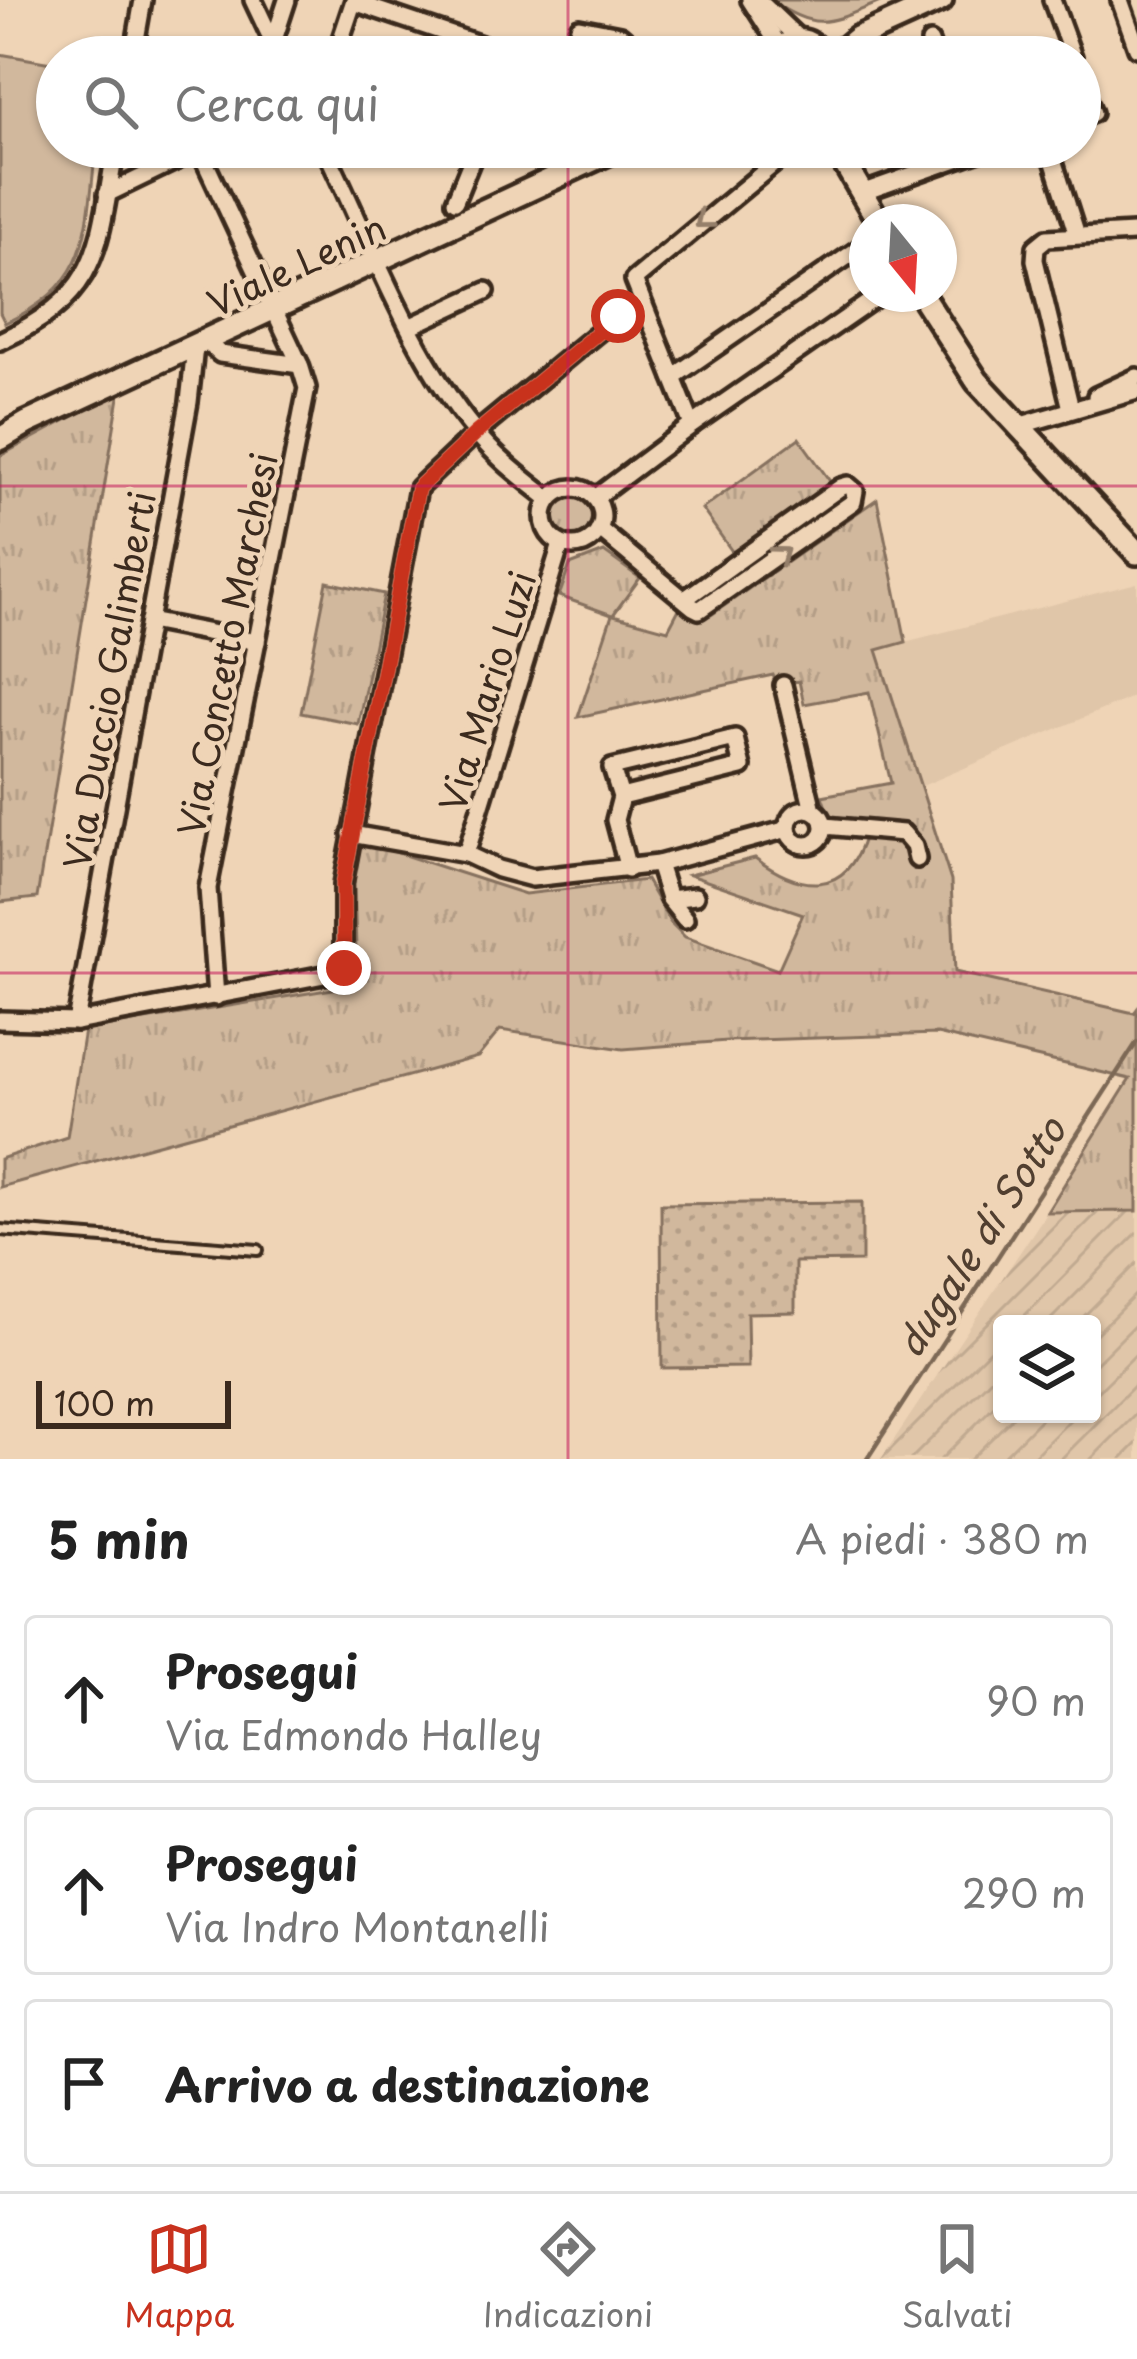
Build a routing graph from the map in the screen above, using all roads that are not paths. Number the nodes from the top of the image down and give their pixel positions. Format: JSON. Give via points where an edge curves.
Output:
{"nodes":[{"id":1,"x":143,"y":0,"type":"edge"},
{"id":2,"x":253,"y":0,"type":"edge"},
{"id":3,"x":287,"y":0,"type":"edge"},
{"id":4,"x":753,"y":0,"type":"edge"},
{"id":5,"x":941,"y":0,"type":"edge"},
{"id":6,"x":1052,"y":0,"type":"edge"},
{"id":7,"x":1120,"y":0,"type":"edge"},
{"id":8,"x":354,"y":1,"type":"edge"},
{"id":9,"x":137,"y":36,"type":"edge"},
{"id":10,"x":270,"y":36,"type":"edge"},
{"id":11,"x":280,"y":36,"type":"edge"},
{"id":12,"x":342,"y":36,"type":"edge"},
{"id":13,"x":456,"y":36,"type":"edge"},
{"id":14,"x":576,"y":36,"type":"edge"},
{"id":15,"x":621,"y":36,"type":"edge"},
{"id":16,"x":786,"y":36,"type":"edge"},
{"id":17,"x":861,"y":36,"type":"edge"},
{"id":18,"x":1065,"y":36,"type":"edge"},
{"id":19,"x":1137,"y":48,"type":"edge"},
{"id":20,"x":112,"y":168,"type":"edge"},
{"id":21,"x":160,"y":168,"type":"edge"},
{"id":22,"x":210,"y":168,"type":"edge"},
{"id":23,"x":335,"y":168,"type":"edge"},
{"id":24,"x":468,"y":168,"type":"edge"},
{"id":25,"x":576,"y":168,"type":"edge"},
{"id":26,"x":768,"y":168,"type":"edge"},
{"id":27,"x":847,"y":168,"type":"edge"},
{"id":28,"x":924,"y":168,"type":"edge"},
{"id":29,"x":1056,"y":168,"type":"edge"},
{"id":30,"x":861,"y":193,"type":"junction"},
{"id":31,"x":107,"y":194,"type":"junction"},
{"id":32,"x":455,"y":201,"type":"dead end"},
{"id":33,"x":868,"y":204,"type":"edge"},
{"id":34,"x":1133,"y":232,"type":"dead end"},
{"id":35,"x":1077,"y":236,"type":"junction"},
{"id":36,"x":849,"y":255,"type":"edge"},
{"id":37,"x":380,"y":262,"type":"junction"},
{"id":38,"x":634,"y":286,"type":"junction"},
{"id":39,"x":486,"y":291,"type":"dead end"},
{"id":40,"x":273,"y":310,"type":"junction"},
{"id":41,"x":643,"y":312,"type":"junction"},
{"id":42,"x":855,"y":312,"type":"edge"},
{"id":43,"x":932,"y":312,"type":"edge"},
{"id":44,"x":619,"y":315,"type":"junction"},
{"id":45,"x":410,"y":326,"type":"junction"},
{"id":46,"x":0,"y":341,"type":"edge"},
{"id":47,"x":201,"y":345,"type":"junction"},
{"id":48,"x":300,"y":365,"type":"junction"},
{"id":49,"x":673,"y":377,"type":"junction"},
{"id":50,"x":1137,"y":377,"type":"edge"},
{"id":51,"x":1133,"y":394,"type":"edge"},
{"id":52,"x":1071,"y":410,"type":"junction"},
{"id":53,"x":692,"y":424,"type":"junction"},
{"id":54,"x":1018,"y":426,"type":"junction"},
{"id":55,"x":476,"y":433,"type":"junction"},
{"id":56,"x":0,"y":439,"type":"edge"},
{"id":57,"x":595,"y":498,"type":"junction"},
{"id":58,"x":550,"y":499,"type":"junction"},
{"id":59,"x":599,"y":529,"type":"junction"},
{"id":60,"x":561,"y":544,"type":"junction"},
{"id":61,"x":1137,"y":553,"type":"edge"},
{"id":62,"x":685,"y":599,"type":"junction"},
{"id":63,"x":149,"y":621,"type":"junction"},
{"id":64,"x":257,"y":642,"type":"junction"},
{"id":65,"x":783,"y":685,"type":"dead end"},
{"id":66,"x":621,"y":797,"type":"junction"},
{"id":67,"x":813,"y":810,"type":"junction"},
{"id":68,"x":825,"y":826,"type":"junction"},
{"id":69,"x":788,"y":829,"type":"junction"},
{"id":70,"x":874,"y":829,"type":"junction"},
{"id":71,"x":351,"y":834,"type":"junction"},
{"id":72,"x":889,"y":849,"type":"dead end"},
{"id":73,"x":466,"y":854,"type":"junction"},
{"id":74,"x":916,"y":859,"type":"dead end"},
{"id":75,"x":658,"y":864,"type":"junction"},
{"id":76,"x":628,"y":868,"type":"junction"},
{"id":77,"x":695,"y":896,"type":"dead end"},
{"id":78,"x":669,"y":899,"type":"junction"},
{"id":79,"x":685,"y":919,"type":"dead end"},
{"id":80,"x":216,"y":997,"type":"junction"},
{"id":81,"x":0,"y":1020,"type":"edge"},
{"id":82,"x":76,"y":1022,"type":"junction"},
{"id":83,"x":0,"y":1230,"type":"edge"},
{"id":84,"x":258,"y":1250,"type":"dead end"}],
"edges":[{"from":1,"to":9,"type":"street"},
{"from":2,"to":10,"type":"street"},
{"from":3,"to":11,"type":"street"},
{"from":4,"to":16,"type":"street"},
{"from":5,"to":17,"type":"main road"},
{"from":6,"to":18,"type":"street"},
{"from":7,"to":19,"type":"street"},
{"from":8,"to":12,"type":"street"},
{"from":8,"to":13,"type":"street"},
{"from":14,"to":15,"type":"street","via":[[579,27]]},
{"from":20,"to":31,"type":"street"},
{"from":21,"to":31,"type":"street"},
{"from":22,"to":40,"type":"street","name":"Via Concetto Marchesi"},
{"from":23,"to":37,"type":"street"},
{"from":24,"to":32,"type":"street"},
{"from":25,"to":37,"type":"main road","name":"Viale Lenin"},
{"from":26,"to":38,"type":"street","one_way":true},
{"from":27,"to":30,"type":"main road"},
{"from":28,"to":30,"type":"street"},
{"from":29,"to":35,"type":"street"},
{"from":30,"to":33,"type":"main road"},
{"from":31,"to":46,"type":"street","via":[[89,271],[65,300]]},
{"from":34,"to":35,"type":"street"},
{"from":35,"to":52,"type":"street","via":[[1048,238],[1034,252]]},
{"from":36,"to":49,"type":"street"},
{"from":37,"to":40,"type":"main road","name":"Viale Lenin"},
{"from":37,"to":45,"type":"street"},
{"from":38,"to":41,"type":"street"},
{"from":38,"to":44,"type":"street"},
{"from":39,"to":45,"type":"street"},
{"from":40,"to":47,"type":"main road","name":"Viale Lenin"},
{"from":40,"to":48,"type":"street","name":"Via Concetto Marchesi"},
{"from":41,"to":44,"type":"street"},
{"from":41,"to":49,"type":"street"},
{"from":42,"to":53,"type":"street"},
{"from":43,"to":54,"type":"main road","via":[[968,370]]},
{"from":44,"to":55,"type":"street"},
{"from":45,"to":55,"type":"street"},
{"from":47,"to":48,"type":"street"},
{"from":47,"to":56,"type":"main road","name":"Viale Lenin"},
{"from":47,"to":63,"type":"street","name":"Via Duccio Galimberti"},
{"from":48,"to":64,"type":"street","name":"Via Concetto Marchesi","via":[[307,388]]},
{"from":49,"to":53,"type":"street"},
{"from":50,"to":52,"type":"street"},
{"from":51,"to":52,"type":"street"},
{"from":52,"to":54,"type":"street"},
{"from":53,"to":57,"type":"street"},
{"from":54,"to":61,"type":"main road"},
{"from":55,"to":58,"type":"street"},
{"from":55,"to":71,"type":"street","via":[[418,488]]},
{"from":57,"to":58,"type":"street","via":[[572,488]]},
{"from":57,"to":59,"type":"street"},
{"from":58,"to":60,"type":"street","via":[[544,525]]},
{"from":59,"to":60,"type":"street","via":[[580,546]]},
{"from":59,"to":62,"type":"street"},
{"from":60,"to":73,"type":"street","name":"Via Mario Luzi"},
{"from":62,"to":62,"type":"street","one_way":true,"via":[[704,608],[853,502],[855,491],[841,487]]},
{"from":63,"to":64,"type":"street"},
{"from":63,"to":82,"type":"street","name":"Via Duccio Galimberti"},
{"from":64,"to":80,"type":"street","name":"Via Concetto Marchesi","via":[[208,888]]},
{"from":65,"to":67,"type":"street"},
{"from":66,"to":66,"type":"street","via":[[612,768],[735,738],[742,767]]},
{"from":66,"to":76,"type":"street","via":[[615,820]]},
{"from":67,"to":68,"type":"street"},
{"from":67,"to":69,"type":"street","via":[[797,811]]},
{"from":68,"to":69,"type":"street","via":[[808,845]]},
{"from":68,"to":70,"type":"street"},
{"from":69,"to":75,"type":"street"},
{"from":70,"to":72,"type":"street"},
{"from":70,"to":74,"type":"street","via":[[903,833]]},
{"from":71,"to":73,"type":"street"},
{"from":71,"to":80,"type":"street","via":[[344,968]]},
{"from":73,"to":76,"type":"street","via":[[532,878]]},
{"from":75,"to":76,"type":"street"},
{"from":75,"to":78,"type":"street"},
{"from":77,"to":78,"type":"street"},
{"from":78,"to":79,"type":"street"},
{"from":80,"to":82,"type":"street"},
{"from":81,"to":82,"type":"street"},
{"from":83,"to":84,"type":"lane"}]}
